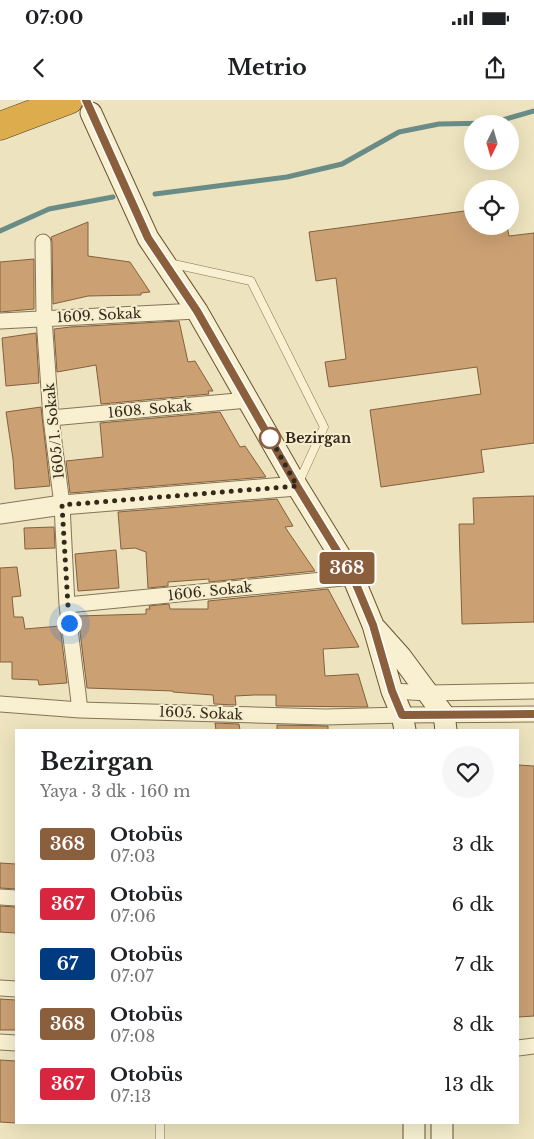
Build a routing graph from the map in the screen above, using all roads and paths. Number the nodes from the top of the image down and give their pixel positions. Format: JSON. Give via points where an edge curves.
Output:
{"nodes":[{"id":1,"x":80,"y":107,"type":"edge"},
{"id":2,"x":0,"y":126,"type":"edge"},
{"id":3,"x":43,"y":242,"type":"dead end"},
{"id":4,"x":164,"y":262,"type":"junction"},
{"id":5,"x":197,"y":311,"type":"junction"},
{"id":6,"x":44,"y":318,"type":"junction"},
{"id":7,"x":0,"y":321,"type":"edge"},
{"id":8,"x":248,"y":400,"type":"junction"},
{"id":9,"x":51,"y":418,"type":"junction"},
{"id":10,"x":297,"y":486,"type":"junction"},
{"id":11,"x":62,"y":505,"type":"junction"},
{"id":12,"x":0,"y":514,"type":"edge"},
{"id":13,"x":353,"y":577,"type":"junction"},
{"id":14,"x":67,"y":605,"type":"junction"},
{"id":15,"x":373,"y":625,"type":"junction"},
{"id":16,"x":392,"y":691,"type":"junction"},
{"id":17,"x":534,"y":691,"type":"edge"},
{"id":18,"x":428,"y":693,"type":"junction"},
{"id":19,"x":0,"y":704,"type":"edge"},
{"id":20,"x":80,"y":710,"type":"junction"},
{"id":21,"x":534,"y":714,"type":"edge"},
{"id":22,"x":404,"y":722,"type":"edge"},
{"id":23,"x":445,"y":723,"type":"edge"},
{"id":24,"x":0,"y":897,"type":"edge"},
{"id":25,"x":15,"y":898,"type":"edge"},
{"id":26,"x":0,"y":988,"type":"edge"},
{"id":27,"x":15,"y":989,"type":"edge"},
{"id":28,"x":0,"y":1042,"type":"edge"},
{"id":29,"x":15,"y":1043,"type":"edge"},
{"id":30,"x":534,"y":1046,"type":"edge"},
{"id":31,"x":519,"y":1048,"type":"edge"},
{"id":32,"x":160,"y":1124,"type":"edge"},
{"id":33,"x":414,"y":1124,"type":"edge"},
{"id":34,"x":442,"y":1124,"type":"edge"},
{"id":35,"x":160,"y":1139,"type":"edge"},
{"id":36,"x":414,"y":1139,"type":"edge"},
{"id":37,"x":442,"y":1139,"type":"edge"}],
"edges":[{"from":1,"to":2,"type":"highway"},
{"from":1,"to":4,"type":"main road","via":[[148,238]]},
{"from":3,"to":6,"type":"street","name":"1605/1. Sokak"},
{"from":4,"to":5,"type":"main road"},
{"from":4,"to":10,"type":"lane","via":[[251,281],[324,427]]},
{"from":5,"to":6,"type":"street","name":"1609. Sokak"},
{"from":5,"to":8,"type":"main road"},
{"from":6,"to":7,"type":"street","name":"1609. Sokak"},
{"from":6,"to":9,"type":"street","name":"1605/1. Sokak"},
{"from":8,"to":9,"type":"street","name":"1608. Sokak"},
{"from":8,"to":10,"type":"main road"},
{"from":9,"to":11,"type":"street","name":"1605/1. Sokak"},
{"from":10,"to":11,"type":"street"},
{"from":10,"to":13,"type":"main road"},
{"from":11,"to":12,"type":"street"},
{"from":11,"to":14,"type":"street","name":"1605/1. Sokak"},
{"from":13,"to":14,"type":"street","name":"1606. Sokak"},
{"from":13,"to":15,"type":"main road"},
{"from":14,"to":20,"type":"street","name":"1605/1. Sokak"},
{"from":15,"to":16,"type":"main road"},
{"from":15,"to":18,"type":"main road"},
{"from":16,"to":18,"type":"street"},
{"from":16,"to":22,"type":"main road"},
{"from":17,"to":18,"type":"street"},
{"from":18,"to":23,"type":"main road"},
{"from":19,"to":20,"type":"street","name":"1605. Sokak"},
{"from":20,"to":22,"type":"street","name":"1605. Sokak","via":[[364,717]]},
{"from":21,"to":23,"type":"street","name":"1605. Sokak"},
{"from":22,"to":23,"type":"street","name":"1605. Sokak"},
{"from":24,"to":25,"type":"street"},
{"from":26,"to":27,"type":"street"},
{"from":28,"to":29,"type":"street"},
{"from":30,"to":31,"type":"street"},
{"from":32,"to":35,"type":"lane"},
{"from":33,"to":36,"type":"main road"},
{"from":34,"to":37,"type":"main road"}]}
